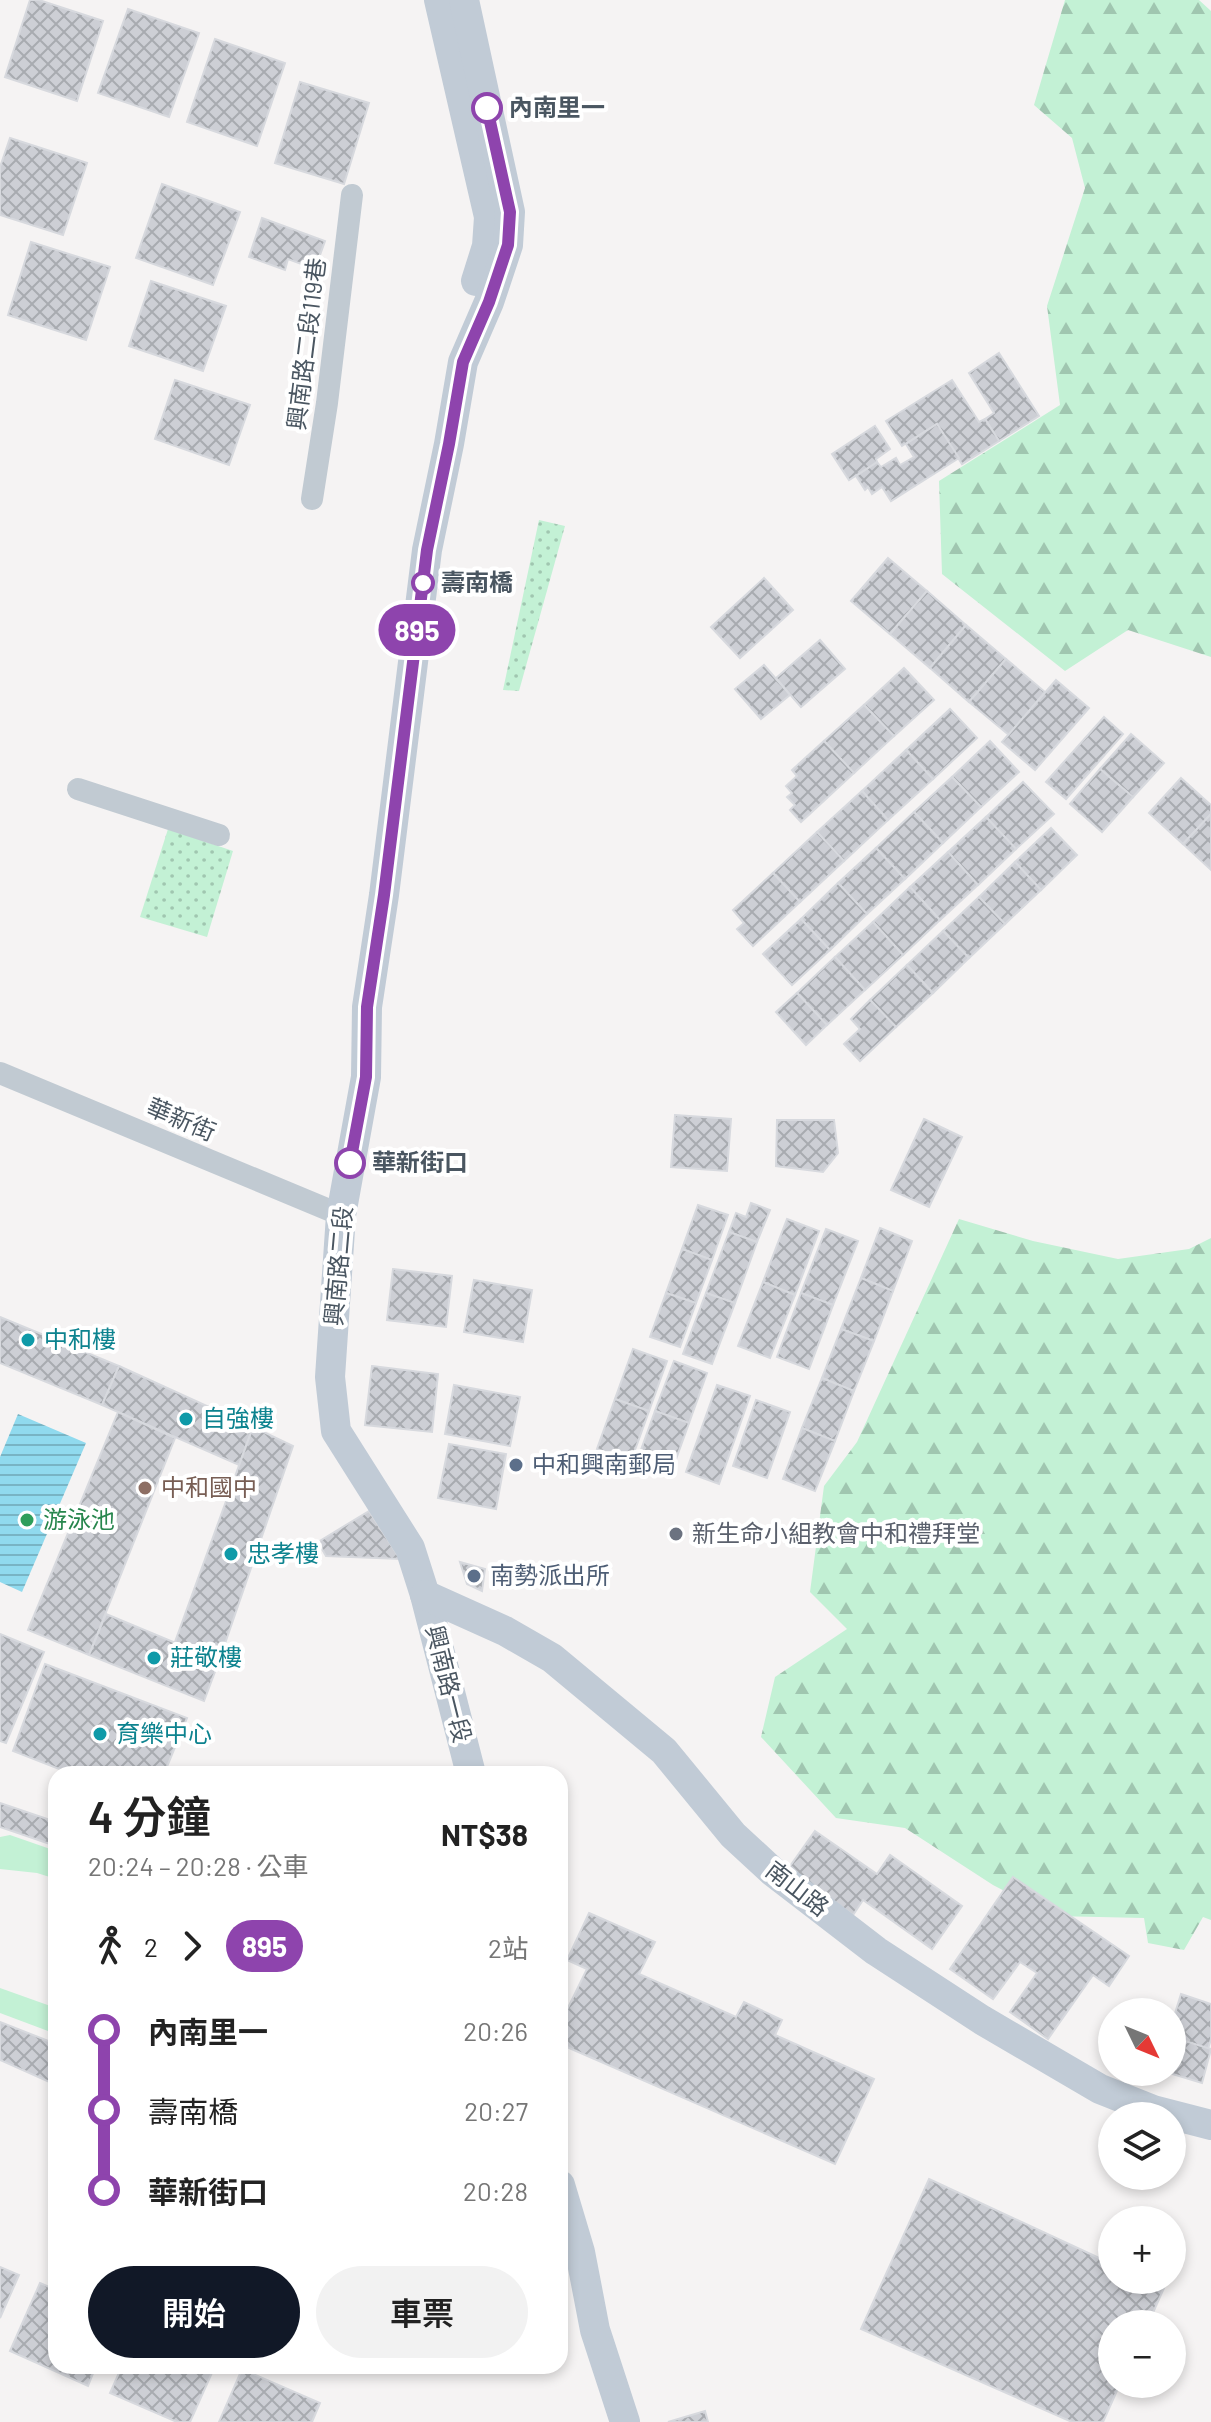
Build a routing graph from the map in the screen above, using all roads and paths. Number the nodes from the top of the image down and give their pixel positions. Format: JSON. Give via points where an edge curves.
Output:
{"nodes":[{"id":1,"x":439,"y":0,"type":"edge"},
{"id":2,"x":464,"y":0,"type":"edge"},
{"id":3,"x":352,"y":195,"type":"dead end"},
{"id":4,"x":439,"y":487,"type":"junction"},
{"id":5,"x":312,"y":499,"type":"dead end"},
{"id":6,"x":78,"y":789,"type":"dead end"},
{"id":7,"x":219,"y":835,"type":"dead end"},
{"id":8,"x":0,"y":1073,"type":"edge"},
{"id":9,"x":341,"y":1215,"type":"junction"},
{"id":10,"x":425,"y":1595,"type":"junction"},
{"id":11,"x":469,"y":1766,"type":"edge"},
{"id":12,"x":1211,"y":2125,"type":"edge"},
{"id":13,"x":568,"y":2212,"type":"edge"},
{"id":14,"x":625,"y":2422,"type":"edge"}],
"edges":[{"from":1,"to":4,"type":"street","name":"興南路二段","via":[[489,217],[482,260],[437,388],[431,434]]},
{"from":2,"to":4,"type":"street","name":"興南路二段","via":[[510,212],[508,245],[463,362]]},
{"from":3,"to":5,"type":"street","name":"興南路二段119巷"},
{"from":4,"to":9,"type":"street","name":"興南路二段","via":[[367,1007],[366,1077]]},
{"from":6,"to":7,"type":"street"},
{"from":8,"to":9,"type":"street","name":"華新街"},
{"from":9,"to":10,"type":"street","name":"興南路二段","via":[[330,1377],[336,1431],[410,1548]]},
{"from":10,"to":11,"type":"street","name":"興南路一段"},
{"from":10,"to":12,"type":"street","name":"南山路","via":[[552,1658],[664,1751],[733,1835],[772,1871],[876,1951],[1100,2089]]},
{"from":13,"to":14,"type":"street","via":[[595,2330]]}]}
